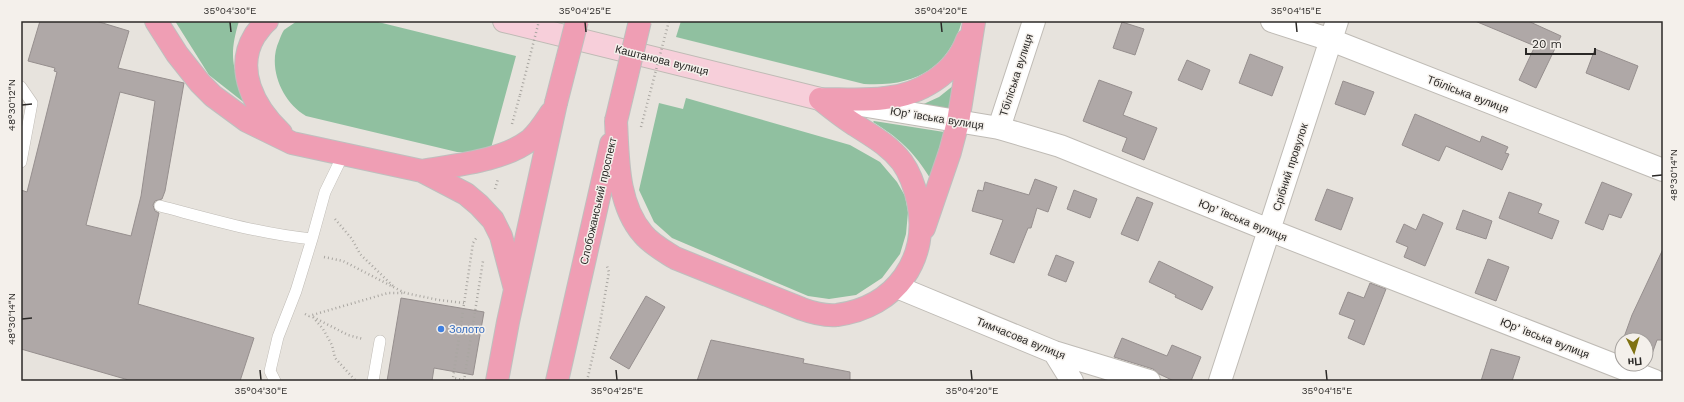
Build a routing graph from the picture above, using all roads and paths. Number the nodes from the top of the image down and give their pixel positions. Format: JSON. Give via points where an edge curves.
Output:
{"nodes":[{"id":1,"x":156,"y":21,"type":"edge"},
{"id":2,"x":267,"y":21,"type":"edge"},
{"id":3,"x":504,"y":21,"type":"edge"},
{"id":4,"x":539,"y":21,"type":"edge"},
{"id":5,"x":578,"y":21,"type":"edge"},
{"id":6,"x":640,"y":21,"type":"edge"},
{"id":7,"x":669,"y":21,"type":"edge"},
{"id":8,"x":1034,"y":21,"type":"edge"},
{"id":9,"x":1272,"y":21,"type":"edge"},
{"id":10,"x":974,"y":22,"type":"edge"},
{"id":11,"x":1334,"y":30,"type":"edge"},
{"id":12,"x":21,"y":87,"type":"edge"},
{"id":13,"x":520,"y":95,"type":"dead end"},
{"id":14,"x":820,"y":99,"type":"junction"},
{"id":15,"x":556,"y":103,"type":"junction"},
{"id":16,"x":616,"y":121,"type":"junction"},
{"id":17,"x":958,"y":122,"type":"junction"},
{"id":18,"x":641,"y":127,"type":"dead end"},
{"id":19,"x":999,"y":128,"type":"junction"},
{"id":20,"x":292,"y":143,"type":"junction"},
{"id":21,"x":343,"y":154,"type":"junction"},
{"id":22,"x":21,"y":162,"type":"edge"},
{"id":23,"x":1663,"y":170,"type":"edge"},
{"id":24,"x":422,"y":171,"type":"junction"},
{"id":25,"x":322,"y":202,"type":"junction"},
{"id":26,"x":160,"y":206,"type":"dead end"},
{"id":27,"x":1269,"y":230,"type":"junction"},
{"id":28,"x":480,"y":232,"type":"dead end"},
{"id":29,"x":312,"y":239,"type":"junction"},
{"id":30,"x":920,"y":239,"type":"junction"},
{"id":31,"x":307,"y":253,"type":"junction"},
{"id":32,"x":485,"y":255,"type":"dead end"},
{"id":33,"x":609,"y":272,"type":"dead end"},
{"id":34,"x":897,"y":287,"type":"junction"},
{"id":35,"x":394,"y":288,"type":"junction"},
{"id":36,"x":515,"y":289,"type":"junction"},
{"id":37,"x":405,"y":293,"type":"junction"},
{"id":38,"x":464,"y":303,"type":"junction"},
{"id":39,"x":289,"y":308,"type":"junction"},
{"id":40,"x":311,"y":316,"type":"junction"},
{"id":41,"x":380,"y":342,"type":"joint"},
{"id":42,"x":1054,"y":352,"type":"junction"},
{"id":43,"x":464,"y":380,"type":"edge"},
{"id":44,"x":275,"y":381,"type":"edge"},
{"id":45,"x":373,"y":381,"type":"edge"},
{"id":46,"x":497,"y":381,"type":"edge"},
{"id":47,"x":557,"y":381,"type":"edge"},
{"id":48,"x":587,"y":381,"type":"edge"},
{"id":49,"x":1072,"y":381,"type":"edge"},
{"id":50,"x":1148,"y":381,"type":"edge"},
{"id":51,"x":1220,"y":381,"type":"edge"},
{"id":52,"x":1655,"y":381,"type":"edge"}],
"edges":[{"from":1,"to":20,"type":"main road","via":[[177,54],[213,96],[247,121]]},
{"from":2,"to":20,"type":"main road","via":[[262,24],[250,44],[246,73],[254,98],[269,122]]},
{"from":3,"to":14,"type":"street","name":"Каштанова вулиця"},
{"from":4,"to":13,"type":"path","bridge":true},
{"from":5,"to":15,"type":"main road","bridge":true},
{"from":6,"to":16,"type":"main road","name":"Слобожанський проспект","bridge":true},
{"from":7,"to":18,"type":"path","bridge":true},
{"from":8,"to":19,"type":"street","name":"Тбіліська вулиця"},
{"from":9,"to":11,"type":"street","name":"Тбіліська вулиця"},
{"from":10,"to":14,"type":"main road","via":[[967,43],[957,59],[943,75],[923,87],[886,98]]},
{"from":10,"to":17,"type":"main road"},
{"from":11,"to":23,"type":"street","name":"Тбіліська вулиця"},
{"from":11,"to":27,"type":"street","name":"Срібний провулок"},
{"from":12,"to":22,"type":"lane","via":[[32,103]]},
{"from":14,"to":17,"type":"street","name":"Юрʼївська вулиця"},
{"from":14,"to":30,"type":"main road","via":[[885,144],[902,162],[916,194],[920,213]]},
{"from":15,"to":24,"type":"main road","via":[[542,127],[530,140],[518,147],[485,160]]},
{"from":15,"to":36,"type":"main road"},
{"from":16,"to":34,"type":"main road","via":[[620,178],[627,205],[643,235],[658,248],[675,258],[818,314],[837,315],[856,310],[876,303]]},
{"from":16,"to":47,"type":"main road","name":"Слобожанський проспект"},
{"from":17,"to":19,"type":"street","name":"Юрʼївська вулиця"},
{"from":17,"to":30,"type":"main road"},
{"from":19,"to":27,"type":"street","name":"Юрʼївська вулиця","via":[[1060,146]]},
{"from":20,"to":21,"type":"main road"},
{"from":21,"to":24,"type":"main road"},
{"from":21,"to":25,"type":"lane"},
{"from":24,"to":36,"type":"main road","via":[[466,194],[493,220],[502,236]]},
{"from":25,"to":29,"type":"lane"},
{"from":25,"to":35,"type":"path","via":[[352,239],[360,254]]},
{"from":26,"to":29,"type":"lane","via":[[234,226]]},
{"from":27,"to":51,"type":"street","name":"Срібний провулок"},
{"from":27,"to":52,"type":"street","name":"Юрʼївська вулиця"},
{"from":28,"to":38,"type":"path","via":[[473,243]]},
{"from":29,"to":31,"type":"lane"},
{"from":30,"to":34,"type":"main road","via":[[914,260]]},
{"from":31,"to":35,"type":"path","via":[[343,261]]},
{"from":31,"to":39,"type":"lane"},
{"from":32,"to":43,"type":"path"},
{"from":33,"to":48,"type":"path"},
{"from":34,"to":42,"type":"street","name":"Тимчасова вулиця"},
{"from":35,"to":37,"type":"path"},
{"from":36,"to":46,"type":"main road"},
{"from":37,"to":38,"type":"path"},
{"from":37,"to":40,"type":"path","via":[[388,293]]},
{"from":38,"to":43,"type":"path","via":[[453,378]]},
{"from":39,"to":40,"type":"path"},
{"from":39,"to":44,"type":"lane","via":[[278,337],[270,371]]},
{"from":40,"to":41,"type":"path","via":[[348,335]]},
{"from":40,"to":45,"type":"path","via":[[326,334],[335,358],[355,380]]},
{"from":41,"to":45,"type":"lane"},
{"from":42,"to":49,"type":"street"},
{"from":42,"to":50,"type":"street","name":"Тимчасова вулиця"}]}
